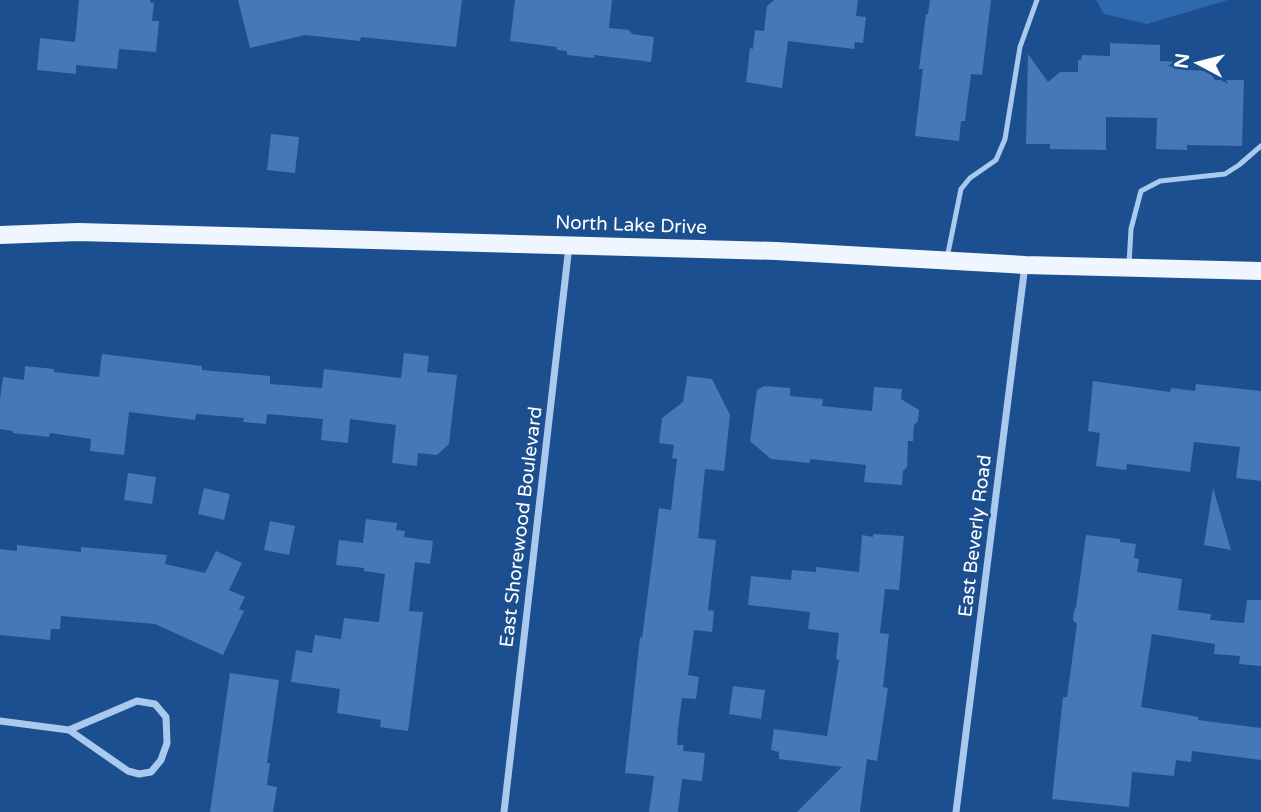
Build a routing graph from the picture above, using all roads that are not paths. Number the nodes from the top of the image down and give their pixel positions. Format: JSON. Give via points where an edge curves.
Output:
{"nodes":[{"id":1,"x":1037,"y":0,"type":"edge"},
{"id":2,"x":1261,"y":146,"type":"edge"},
{"id":3,"x":0,"y":235,"type":"edge"},
{"id":4,"x":569,"y":245,"type":"junction"},
{"id":5,"x":946,"y":261,"type":"junction"},
{"id":6,"x":1025,"y":265,"type":"junction"},
{"id":7,"x":1129,"y":267,"type":"junction"},
{"id":8,"x":1261,"y":271,"type":"edge"},
{"id":9,"x":0,"y":721,"type":"edge"},
{"id":10,"x":69,"y":730,"type":"junction"},
{"id":11,"x":504,"y":812,"type":"edge"},
{"id":12,"x":956,"y":812,"type":"edge"}],
"edges":[{"from":1,"to":5,"type":"lane","via":[[1020,47],[1005,139],[996,160],[961,189]]},
{"from":2,"to":7,"type":"lane","via":[[1225,174],[1160,181],[1141,191],[1131,229]]},
{"from":3,"to":4,"type":"main road","name":"North Lake Drive","via":[[78,232]]},
{"from":4,"to":5,"type":"main road","name":"North Lake Drive"},
{"from":4,"to":11,"type":"street","name":"East Shorewood Boulevard"},
{"from":5,"to":6,"type":"main road","name":"North Lake Drive"},
{"from":6,"to":7,"type":"main road","name":"North Lake Drive"},
{"from":6,"to":12,"type":"street","name":"East Beverly Road"},
{"from":7,"to":8,"type":"main road","name":"North Lake Drive"},
{"from":9,"to":10,"type":"street"},
{"from":10,"to":10,"type":"street","via":[[139,774],[151,772],[167,743],[166,717],[155,704],[137,701]]}]}
